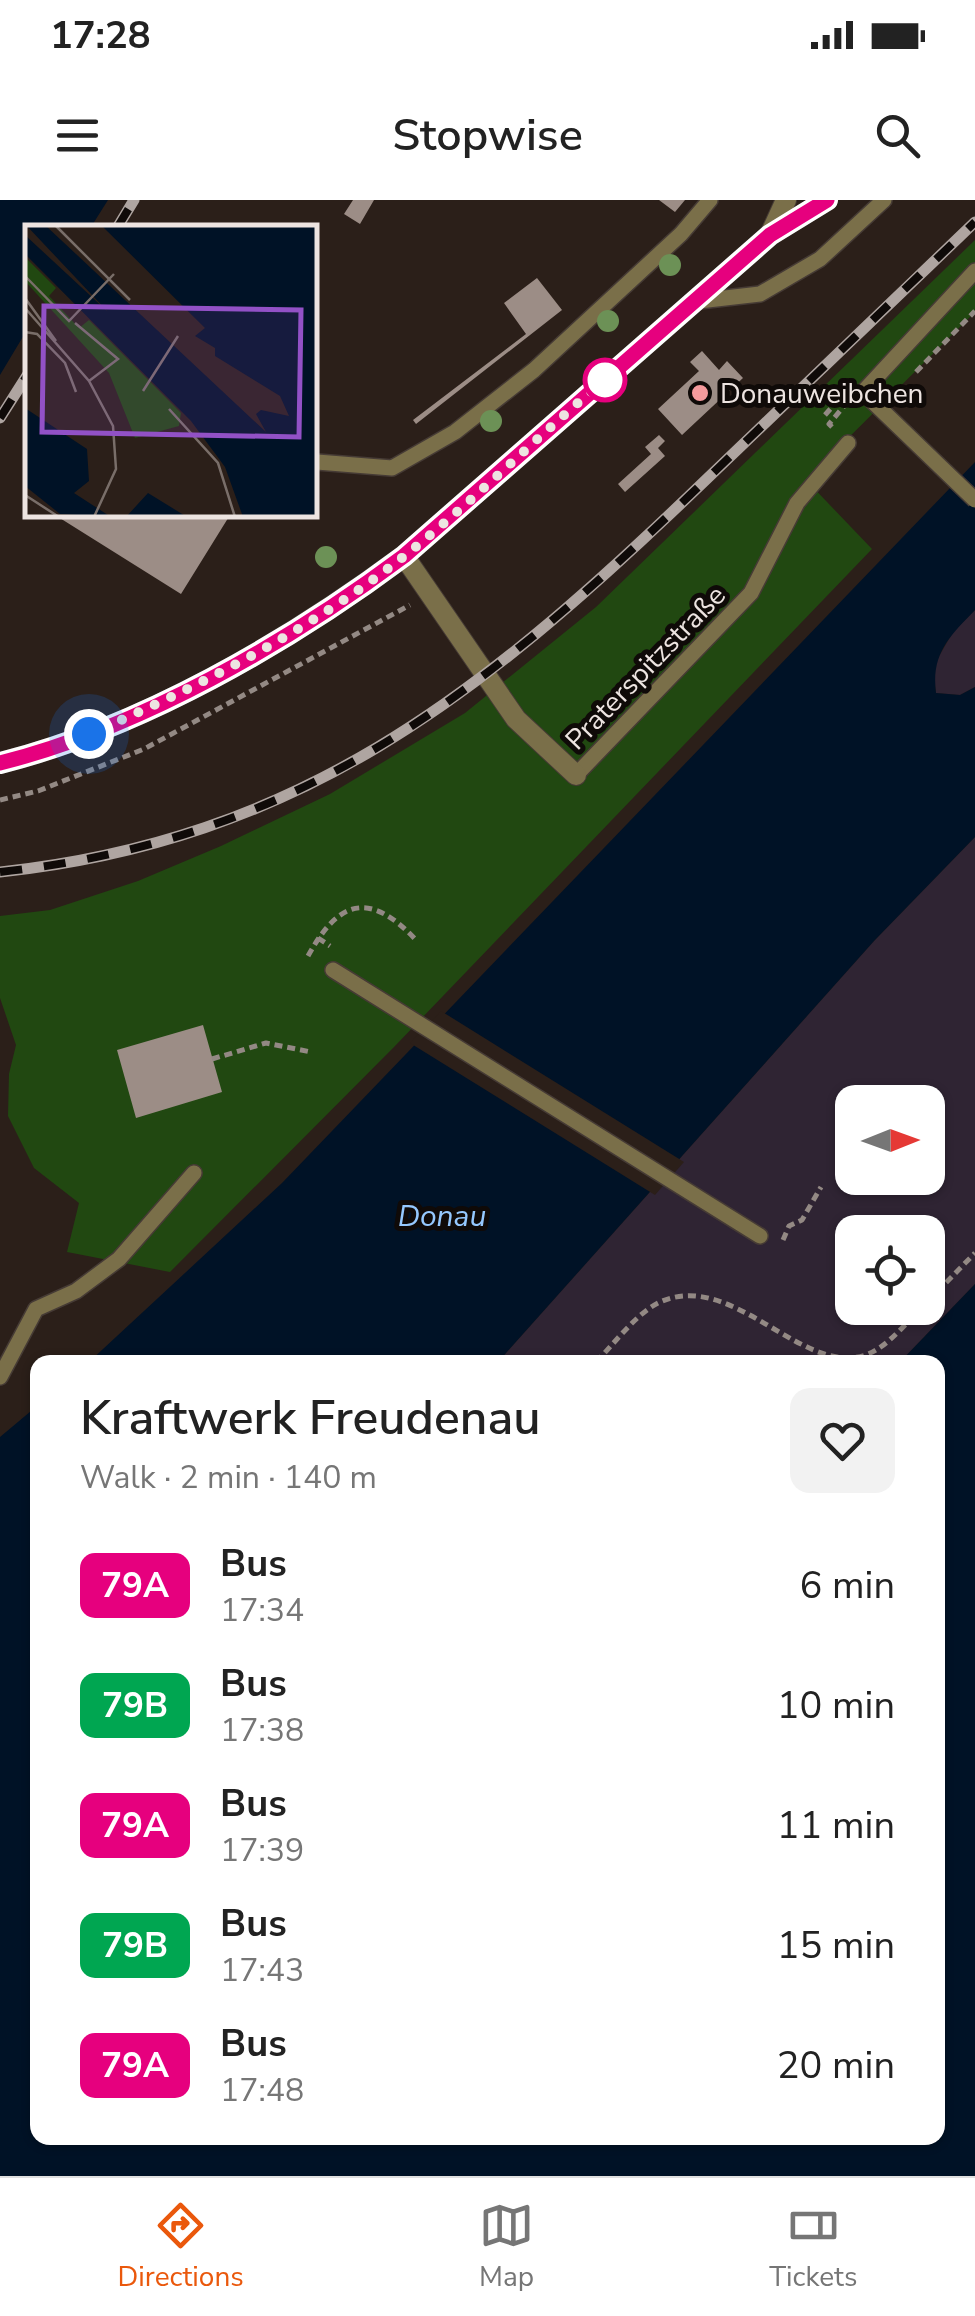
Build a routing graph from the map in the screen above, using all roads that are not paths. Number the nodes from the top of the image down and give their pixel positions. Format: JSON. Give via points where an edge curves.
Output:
{"nodes":[{"id":1,"x":710,"y":200,"type":"edge"},
{"id":2,"x":786,"y":200,"type":"edge"},
{"id":3,"x":827,"y":200,"type":"edge"},
{"id":4,"x":884,"y":200,"type":"edge"},
{"id":5,"x":770,"y":235,"type":"junction"},
{"id":6,"x":975,"y":271,"type":"edge"},
{"id":7,"x":699,"y":301,"type":"junction"},
{"id":8,"x":843,"y":437,"type":"road end"},
{"id":9,"x":318,"y":462,"type":"edge"},
{"id":10,"x":975,"y":500,"type":"edge"},
{"id":11,"x":404,"y":556,"type":"junction"},
{"id":12,"x":0,"y":763,"type":"edge"},
{"id":13,"x":576,"y":776,"type":"joint"},
{"id":14,"x":334,"y":970,"type":"dead end"},
{"id":15,"x":194,"y":1173,"type":"dead end"},
{"id":16,"x":760,"y":1236,"type":"dead end"},
{"id":17,"x":0,"y":1378,"type":"edge"}],
"edges":[{"from":1,"to":9,"type":"lane","via":[[534,370],[455,432],[392,468]]},
{"from":2,"to":5,"type":"street"},
{"from":3,"to":5,"type":"street"},
{"from":4,"to":7,"type":"lane","via":[[820,260],[760,294]]},
{"from":5,"to":7,"type":"street"},
{"from":6,"to":10,"type":"lane","bridge":true,"via":[[862,393]]},
{"from":7,"to":11,"type":"street"},
{"from":8,"to":13,"type":"lane","name":"Praterspitzstraße","via":[[797,503],[751,593]]},
{"from":11,"to":12,"type":"street","via":[[234,664],[62,745]]},
{"from":11,"to":13,"type":"street","via":[[516,719]]},
{"from":14,"to":16,"type":"lane"},
{"from":15,"to":17,"type":"lane","via":[[119,1260],[36,1309]]}]}
